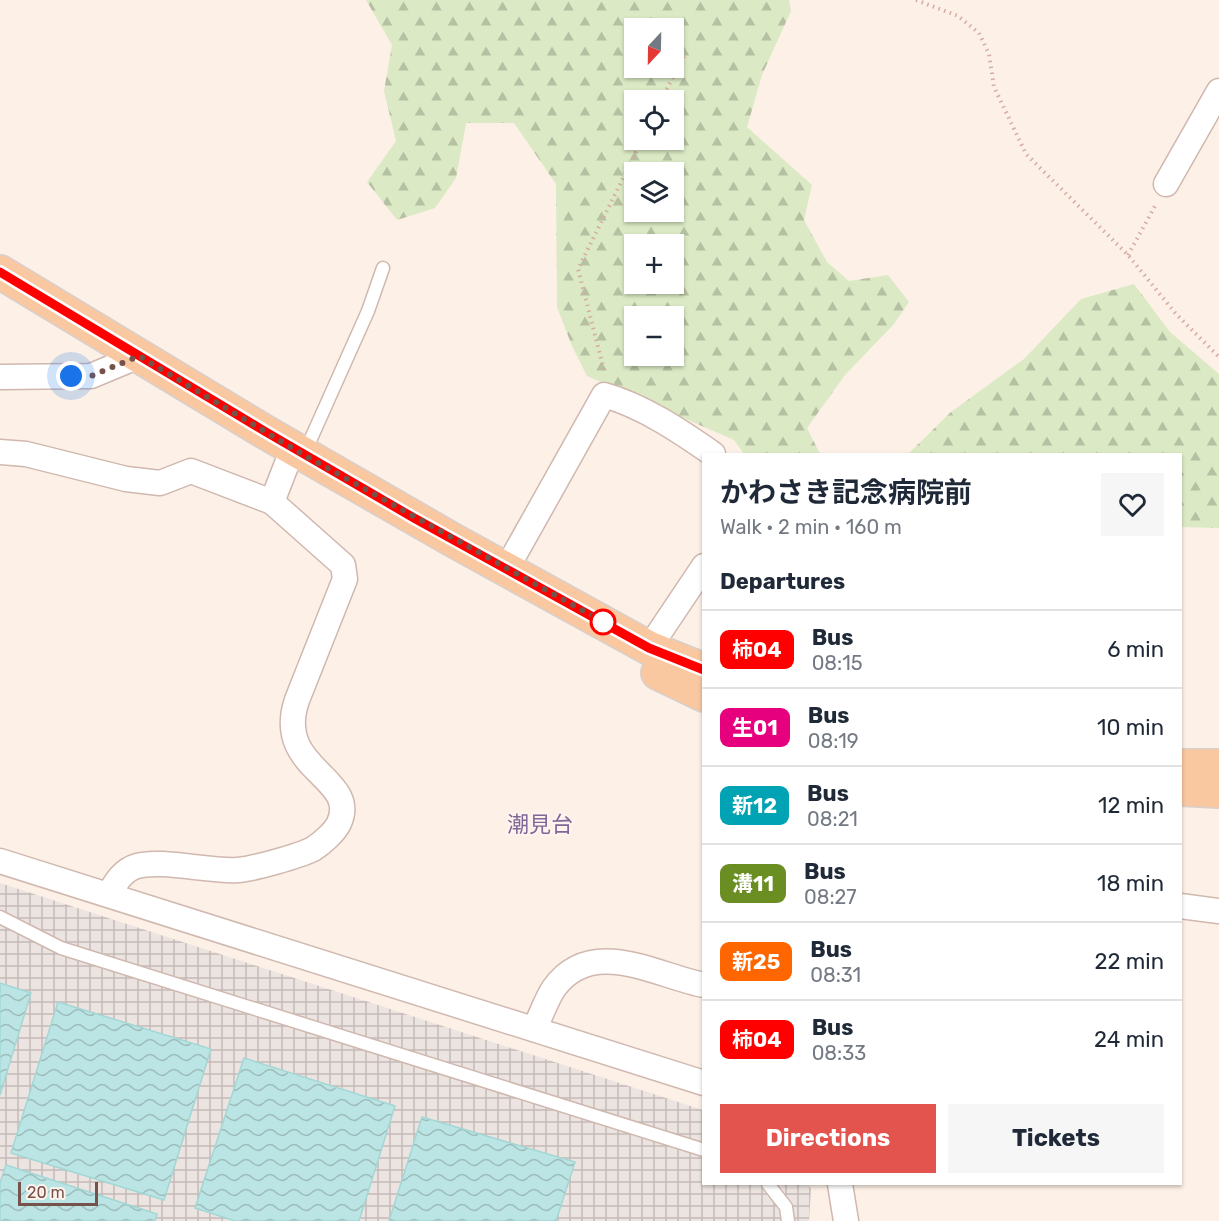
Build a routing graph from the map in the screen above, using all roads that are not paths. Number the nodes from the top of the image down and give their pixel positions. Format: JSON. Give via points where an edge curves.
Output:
{"nodes":[{"id":1,"x":1217,"y":103,"type":"edge"},
{"id":2,"x":1166,"y":184,"type":"dead end"},
{"id":3,"x":382,"y":268,"type":"dead end"},
{"id":4,"x":0,"y":272,"type":"edge"},
{"id":5,"x":139,"y":356,"type":"junction"},
{"id":6,"x":0,"y":377,"type":"edge"},
{"id":7,"x":298,"y":451,"type":"junction"},
{"id":8,"x":0,"y":452,"type":"edge"},
{"id":9,"x":712,"y":453,"type":"edge"},
{"id":10,"x":272,"y":502,"type":"junction"},
{"id":11,"x":451,"y":539,"type":"junction"},
{"id":12,"x":507,"y":568,"type":"junction"},
{"id":13,"x":702,"y":569,"type":"edge"},
{"id":14,"x":649,"y":648,"type":"junction"},
{"id":15,"x":702,"y":669,"type":"edge"},
{"id":16,"x":702,"y":694,"type":"edge"},
{"id":17,"x":1182,"y":766,"type":"edge"},
{"id":18,"x":1219,"y":766,"type":"edge"},
{"id":19,"x":1182,"y":789,"type":"edge"},
{"id":20,"x":1219,"y":790,"type":"edge"},
{"id":21,"x":0,"y":861,"type":"edge"},
{"id":22,"x":109,"y":894,"type":"junction"},
{"id":23,"x":1182,"y":906,"type":"edge"},
{"id":24,"x":1219,"y":911,"type":"edge"},
{"id":25,"x":0,"y":917,"type":"edge"},
{"id":26,"x":702,"y":984,"type":"edge"},
{"id":27,"x":534,"y":1029,"type":"junction"},
{"id":28,"x":702,"y":1082,"type":"edge"},
{"id":29,"x":702,"y":1149,"type":"edge"},
{"id":30,"x":769,"y":1185,"type":"edge"},
{"id":31,"x":840,"y":1185,"type":"edge"},
{"id":32,"x":788,"y":1221,"type":"edge"},
{"id":33,"x":846,"y":1221,"type":"edge"}],
"edges":[{"from":1,"to":2,"type":"street"},
{"from":3,"to":7,"type":"lane","via":[[368,311]]},
{"from":4,"to":5,"type":"main road"},
{"from":5,"to":6,"type":"street","via":[[91,376]]},
{"from":5,"to":7,"type":"main road"},
{"from":7,"to":10,"type":"street"},
{"from":7,"to":11,"type":"main road"},
{"from":8,"to":10,"type":"street","via":[[160,483],[191,471]]},
{"from":9,"to":12,"type":"street","via":[[625,401],[604,395]]},
{"from":10,"to":22,"type":"street","via":[[343,565],[345,579],[291,717],[291,734],[298,749],[338,791],[342,809],[339,823],[314,849],[239,870],[138,866],[121,875]]},
{"from":11,"to":12,"type":"main road"},
{"from":11,"to":16,"type":"main road","via":[[524,597],[648,669]]},
{"from":12,"to":14,"type":"main road"},
{"from":13,"to":14,"type":"street"},
{"from":14,"to":15,"type":"main road"},
{"from":17,"to":18,"type":"main road"},
{"from":19,"to":20,"type":"main road"},
{"from":21,"to":22,"type":"street"},
{"from":22,"to":27,"type":"street"},
{"from":23,"to":24,"type":"street"},
{"from":25,"to":29,"type":"lane","via":[[62,948]]},
{"from":26,"to":27,"type":"street","via":[[625,962],[600,961],[576,969],[555,987]]},
{"from":27,"to":28,"type":"street"},
{"from":30,"to":32,"type":"lane","via":[[786,1207]]},
{"from":31,"to":33,"type":"street"}]}
